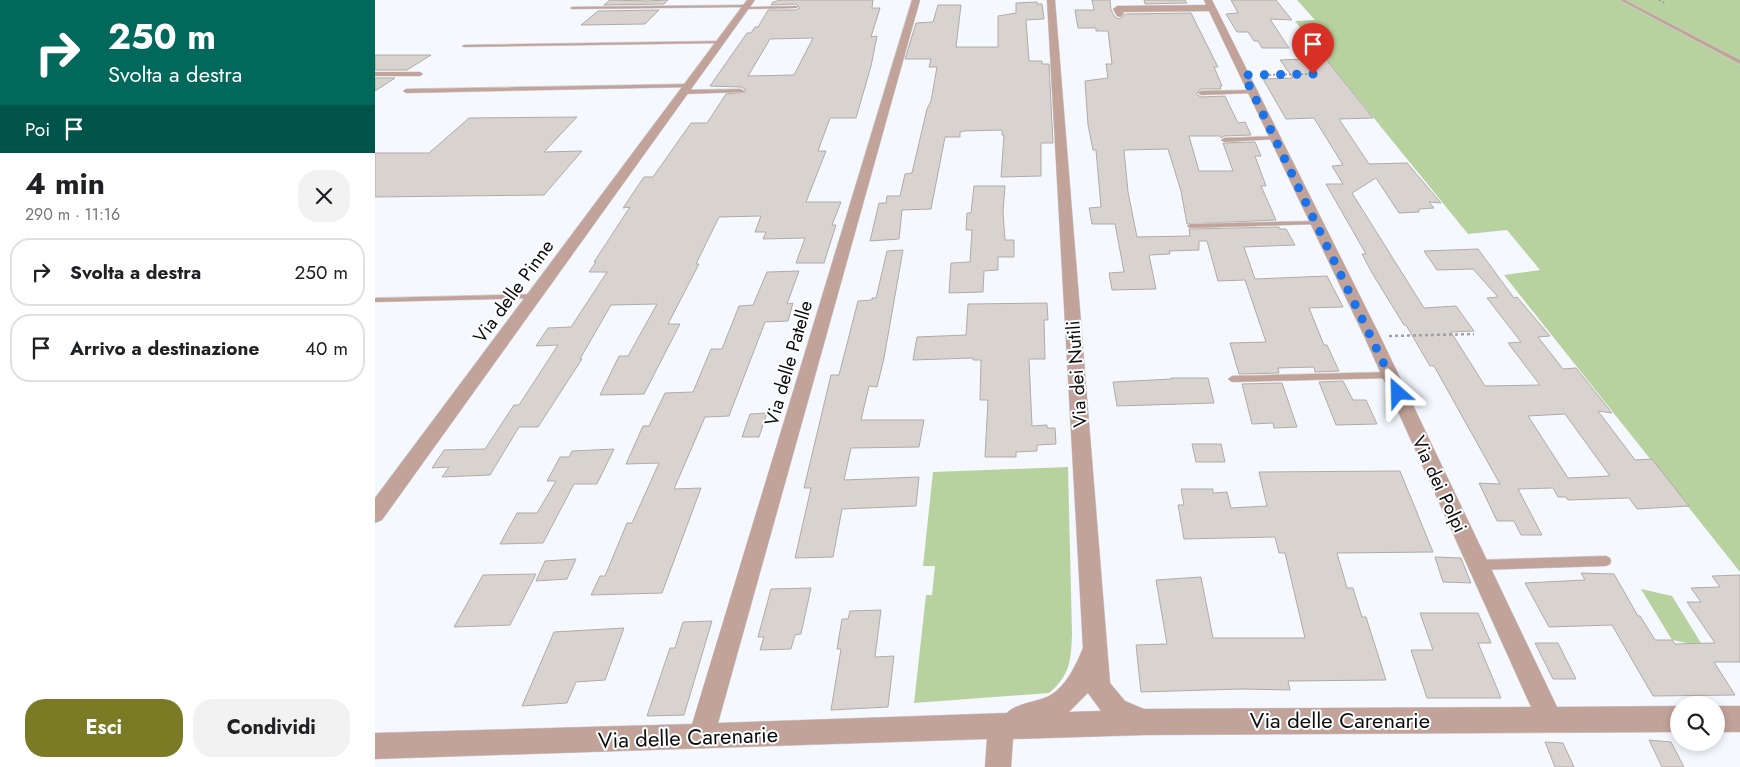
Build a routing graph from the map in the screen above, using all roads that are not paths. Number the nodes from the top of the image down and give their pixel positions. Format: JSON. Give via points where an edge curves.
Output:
{"nodes":[{"id":1,"x":673,"y":0,"type":"edge"},
{"id":2,"x":916,"y":0,"type":"edge"},
{"id":3,"x":1051,"y":0,"type":"edge"},
{"id":4,"x":1622,"y":0,"type":"edge"},
{"id":5,"x":1210,"y":4,"type":"edge"},
{"id":6,"x":748,"y":5,"type":"edge"},
{"id":7,"x":666,"y":7,"type":"junction"},
{"id":8,"x":796,"y":7,"type":"dead end"},
{"id":9,"x":572,"y":8,"type":"dead end"},
{"id":10,"x":1120,"y":14,"type":"dead end"},
{"id":11,"x":721,"y":42,"type":"junction"},
{"id":12,"x":464,"y":46,"type":"dead end"},
{"id":13,"x":1740,"y":62,"type":"edge"},
{"id":14,"x":375,"y":74,"type":"edge"},
{"id":15,"x":420,"y":74,"type":"dead end"},
{"id":16,"x":686,"y":89,"type":"junction"},
{"id":17,"x":406,"y":91,"type":"dead end"},
{"id":18,"x":741,"y":92,"type":"dead end"},
{"id":19,"x":1253,"y":92,"type":"junction"},
{"id":20,"x":1201,"y":93,"type":"dead end"},
{"id":21,"x":1276,"y":138,"type":"junction"},
{"id":22,"x":1224,"y":140,"type":"dead end"},
{"id":23,"x":1317,"y":223,"type":"junction"},
{"id":24,"x":1191,"y":226,"type":"dead end"},
{"id":25,"x":535,"y":296,"type":"junction"},
{"id":26,"x":375,"y":300,"type":"edge"},
{"id":27,"x":1390,"y":375,"type":"junction"},
{"id":28,"x":1232,"y":379,"type":"dead end"},
{"id":29,"x":375,"y":514,"type":"edge"},
{"id":30,"x":1606,"y":561,"type":"dead end"},
{"id":31,"x":1478,"y":565,"type":"junction"},
{"id":32,"x":1094,"y":651,"type":"junction"},
{"id":33,"x":1549,"y":719,"type":"junction"},
{"id":34,"x":1670,"y":719,"type":"edge"},
{"id":35,"x":1725,"y":719,"type":"edge"},
{"id":36,"x":1740,"y":719,"type":"edge"},
{"id":37,"x":1145,"y":722,"type":"junction"},
{"id":38,"x":1001,"y":726,"type":"junction"},
{"id":39,"x":701,"y":737,"type":"junction"},
{"id":40,"x":375,"y":746,"type":"edge"},
{"id":41,"x":998,"y":767,"type":"edge"}],
"edges":[{"from":1,"to":7,"type":"lane"},
{"from":2,"to":39,"type":"street","name":"Via delle Patelle"},
{"from":3,"to":32,"type":"street","name":"Via dei Nutili"},
{"from":4,"to":13,"type":"lane"},
{"from":5,"to":10,"type":"street","via":[[1117,9]]},
{"from":5,"to":19,"type":"street","name":"Via dei Polpi"},
{"from":6,"to":7,"type":"lane"},
{"from":6,"to":8,"type":"lane"},
{"from":6,"to":11,"type":"street","name":"Via delle Pinne"},
{"from":7,"to":9,"type":"lane"},
{"from":11,"to":12,"type":"lane"},
{"from":11,"to":16,"type":"street","name":"Via delle Pinne"},
{"from":14,"to":15,"type":"lane"},
{"from":16,"to":17,"type":"lane"},
{"from":16,"to":18,"type":"lane"},
{"from":16,"to":25,"type":"street","name":"Via delle Pinne"},
{"from":19,"to":20,"type":"lane"},
{"from":19,"to":21,"type":"street","name":"Via dei Polpi"},
{"from":21,"to":22,"type":"lane"},
{"from":21,"to":23,"type":"street","name":"Via dei Polpi"},
{"from":23,"to":24,"type":"lane"},
{"from":23,"to":27,"type":"street","name":"Via dei Polpi"},
{"from":25,"to":26,"type":"lane"},
{"from":25,"to":29,"type":"street","name":"Via delle Pinne"},
{"from":27,"to":28,"type":"lane"},
{"from":27,"to":31,"type":"street","name":"Via dei Polpi"},
{"from":30,"to":31,"type":"lane"},
{"from":31,"to":33,"type":"street","name":"Via dei Polpi"},
{"from":32,"to":37,"type":"street","name":"Via dei Nutili","via":[[1098,688],[1116,710]]},
{"from":32,"to":38,"type":"street","name":"Via delle Carenarie","via":[[1079,682],[1057,706]]},
{"from":33,"to":34,"type":"street","name":"Via delle Carenarie"},
{"from":33,"to":37,"type":"street","name":"Via delle Carenarie"},
{"from":35,"to":36,"type":"street"},
{"from":37,"to":38,"type":"street","name":"Via delle Carenarie"},
{"from":38,"to":39,"type":"street","name":"Via delle Carenarie"},
{"from":38,"to":41,"type":"street"},
{"from":39,"to":40,"type":"street","name":"Via delle Carenarie"}]}
